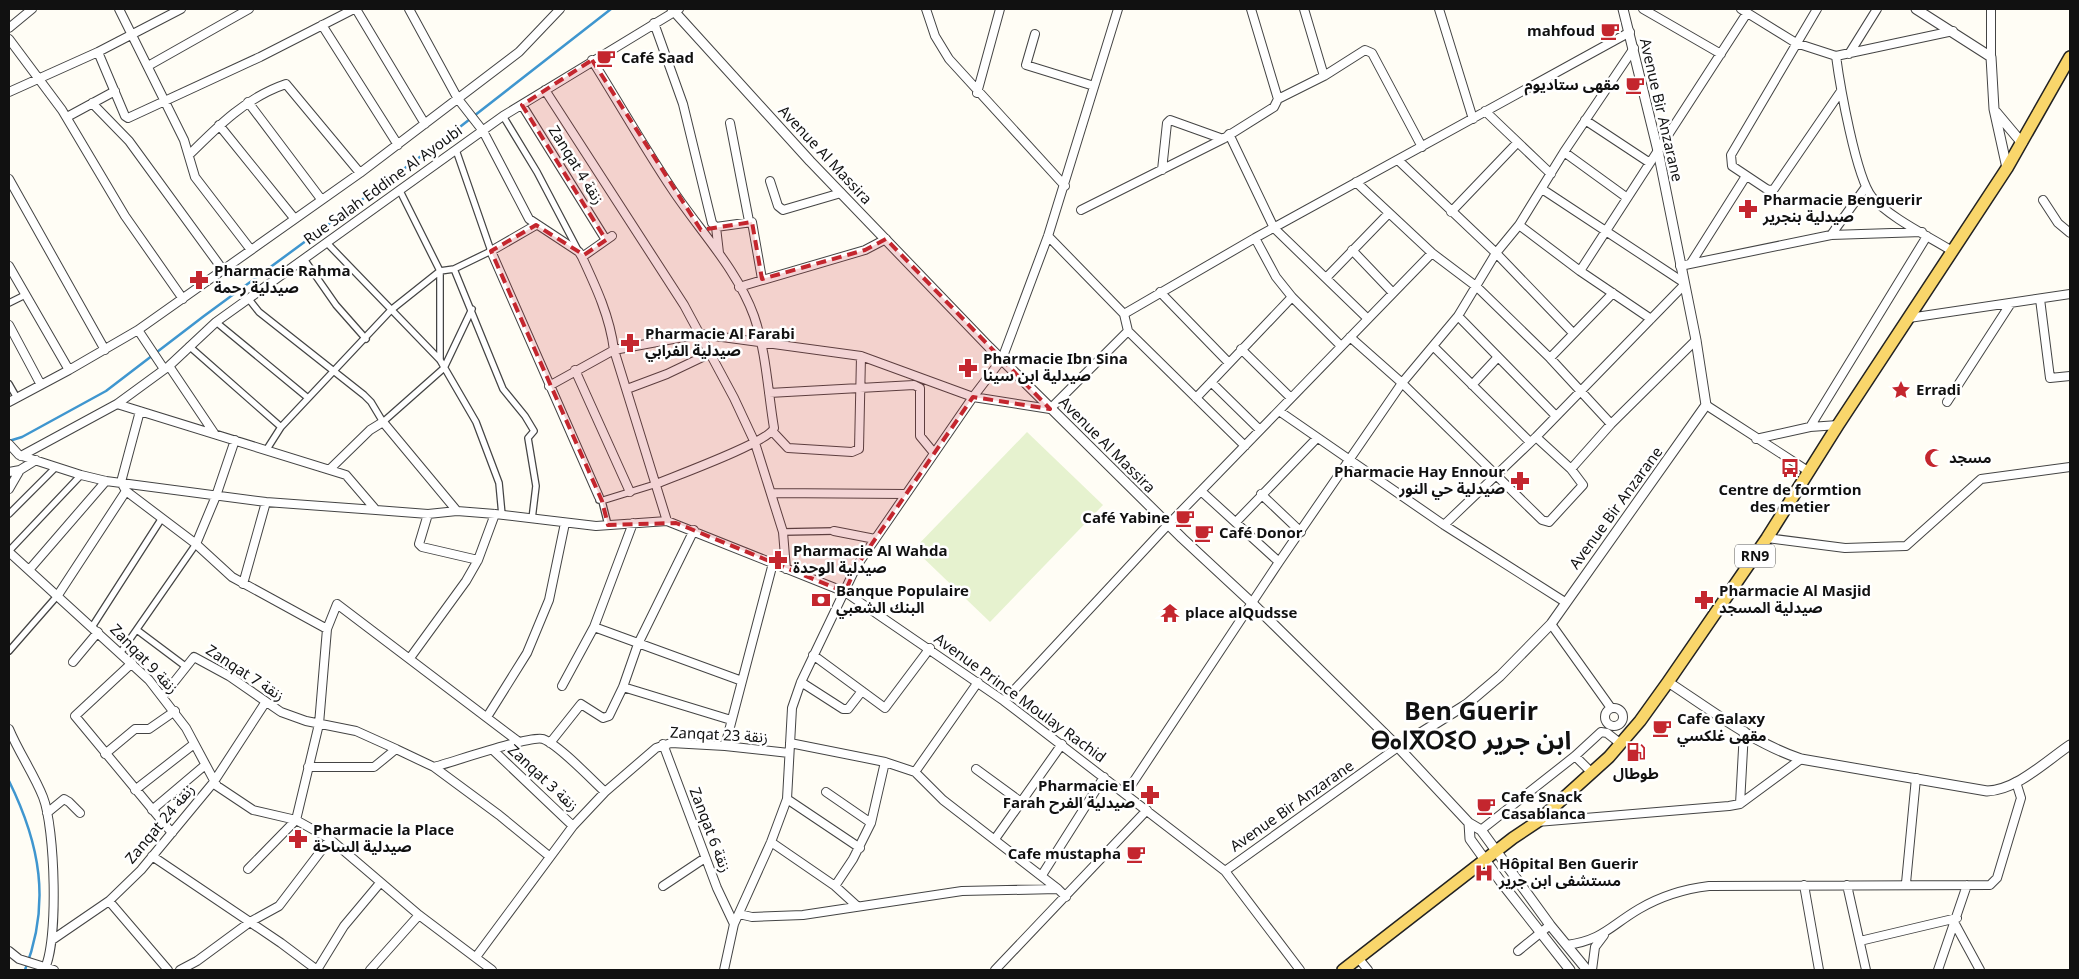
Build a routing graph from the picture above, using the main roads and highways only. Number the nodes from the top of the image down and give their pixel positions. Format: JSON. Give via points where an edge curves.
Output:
{"nodes":[{"id":1,"x":2070,"y":57,"type":"edge"},
{"id":2,"x":1343,"y":970,"type":"edge"}],
"edges":[{"from":1,"to":2,"type":"main road","number":"RN9","via":[[2008,168],[1767,538],[1625,739],[1537,822]]}]}
